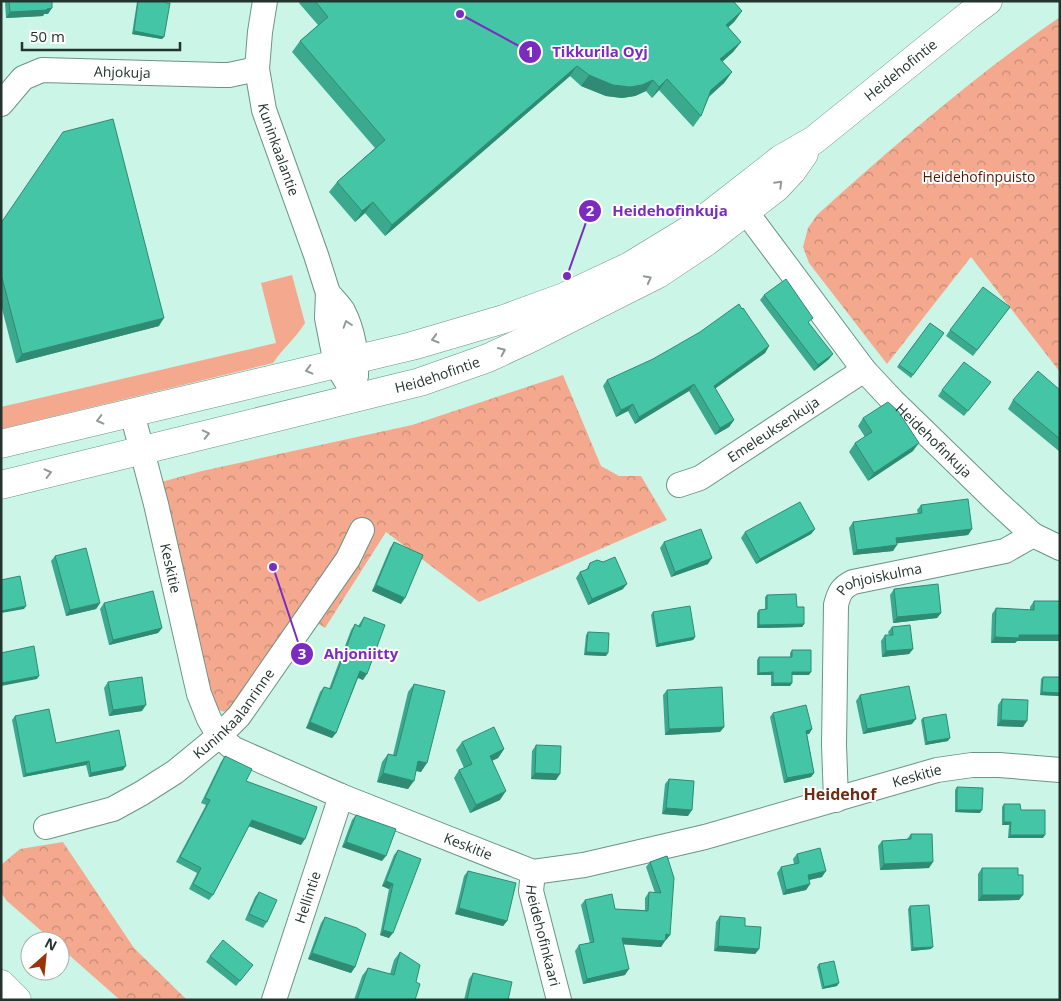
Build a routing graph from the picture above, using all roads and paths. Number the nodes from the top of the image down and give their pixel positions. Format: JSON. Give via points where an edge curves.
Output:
{"nodes":[{"id":1,"x":265,"y":1,"type":"edge"},
{"id":2,"x":988,"y":1,"type":"edge"},
{"id":3,"x":258,"y":69,"type":"junction"},
{"id":4,"x":1,"y":104,"type":"edge"},
{"id":5,"x":740,"y":204,"type":"junction"},
{"id":6,"x":347,"y":361,"type":"junction"},
{"id":7,"x":864,"y":370,"type":"junction"},
{"id":8,"x":356,"y":397,"type":"junction"},
{"id":9,"x":132,"y":413,"type":"junction"},
{"id":10,"x":1,"y":444,"type":"edge"},
{"id":11,"x":142,"y":449,"type":"junction"},
{"id":12,"x":1,"y":485,"type":"edge"},
{"id":13,"x":679,"y":485,"type":"dead end"},
{"id":14,"x":362,"y":530,"type":"dead end"},
{"id":15,"x":1033,"y":535,"type":"junction"},
{"id":16,"x":1060,"y":548,"type":"edge"},
{"id":17,"x":219,"y":736,"type":"junction"},
{"id":18,"x":1060,"y":770,"type":"edge"},
{"id":19,"x":342,"y":796,"type":"junction"},
{"id":20,"x":836,"y":800,"type":"junction"},
{"id":21,"x":46,"y":827,"type":"dead end"},
{"id":22,"x":533,"y":872,"type":"junction"},
{"id":23,"x":1,"y":984,"type":"edge"},
{"id":24,"x":17,"y":1000,"type":"edge"},
{"id":25,"x":274,"y":1000,"type":"edge"},
{"id":26,"x":559,"y":1000,"type":"edge"}],
"edges":[{"from":1,"to":3,"type":"street","name":"Kuninkaalantie"},
{"from":2,"to":5,"type":"main road","name":"Heidehofintie","via":[[814,140],[781,158]]},
{"from":3,"to":4,"type":"street","name":"Ahjokuja","via":[[220,75],[42,70],[22,78]]},
{"from":3,"to":6,"type":"street","name":"Kuninkaalantie","via":[[266,116],[328,293],[342,311]]},
{"from":5,"to":6,"type":"main road","name":"Heidehofintie","one_way":true,"via":[[694,226],[630,266],[564,297],[504,319]]},
{"from":5,"to":7,"type":"street","name":"Heidehofinkuja"},
{"from":8,"to":5,"type":"main road","name":"Heidehofintie","one_way":true,"via":[[420,382],[488,358],[533,337],[658,274],[706,242]]},
{"from":6,"to":8,"type":"street","name":"Kuninkaalantie"},
{"from":6,"to":9,"type":"main road","name":"Heidehofintie","one_way":true},
{"from":7,"to":13,"type":"street","name":"Emeleuksenkuja","via":[[700,478]]},
{"from":7,"to":15,"type":"street","name":"Heidehofinkuja"},
{"from":11,"to":8,"type":"main road","name":"Heidehofintie","one_way":true},
{"from":9,"to":10,"type":"main road","name":"Heidehofintie","one_way":true},
{"from":9,"to":11,"type":"street","name":"Keskitie"},
{"from":12,"to":11,"type":"main road","name":"Heidehofintie","one_way":true},
{"from":11,"to":17,"type":"street","name":"Keskitie","via":[[199,694]]},
{"from":14,"to":17,"type":"street","name":"Kuninkaalanrinne","via":[[348,559],[239,716]]},
{"from":15,"to":16,"type":"street"},
{"from":15,"to":20,"type":"street","name":"Pohjoiskulma","via":[[1005,551],[853,582],[838,594],[834,744]]},
{"from":17,"to":19,"type":"street","name":"Keskitie","via":[[234,749]]},
{"from":17,"to":21,"type":"street","name":"Kuninkaalanrinne","via":[[176,772],[112,809]]},
{"from":18,"to":20,"type":"street","name":"Keskitie","via":[[972,765],[916,775]]},
{"from":19,"to":22,"type":"street","name":"Keskitie"},
{"from":19,"to":25,"type":"street","name":"Hellintie"},
{"from":20,"to":22,"type":"street","name":"Keskitie","via":[[695,840],[584,865]]},
{"from":22,"to":26,"type":"street","name":"Heidehofinkaari","via":[[531,892]]},
{"from":23,"to":24,"type":"main road"}]}
